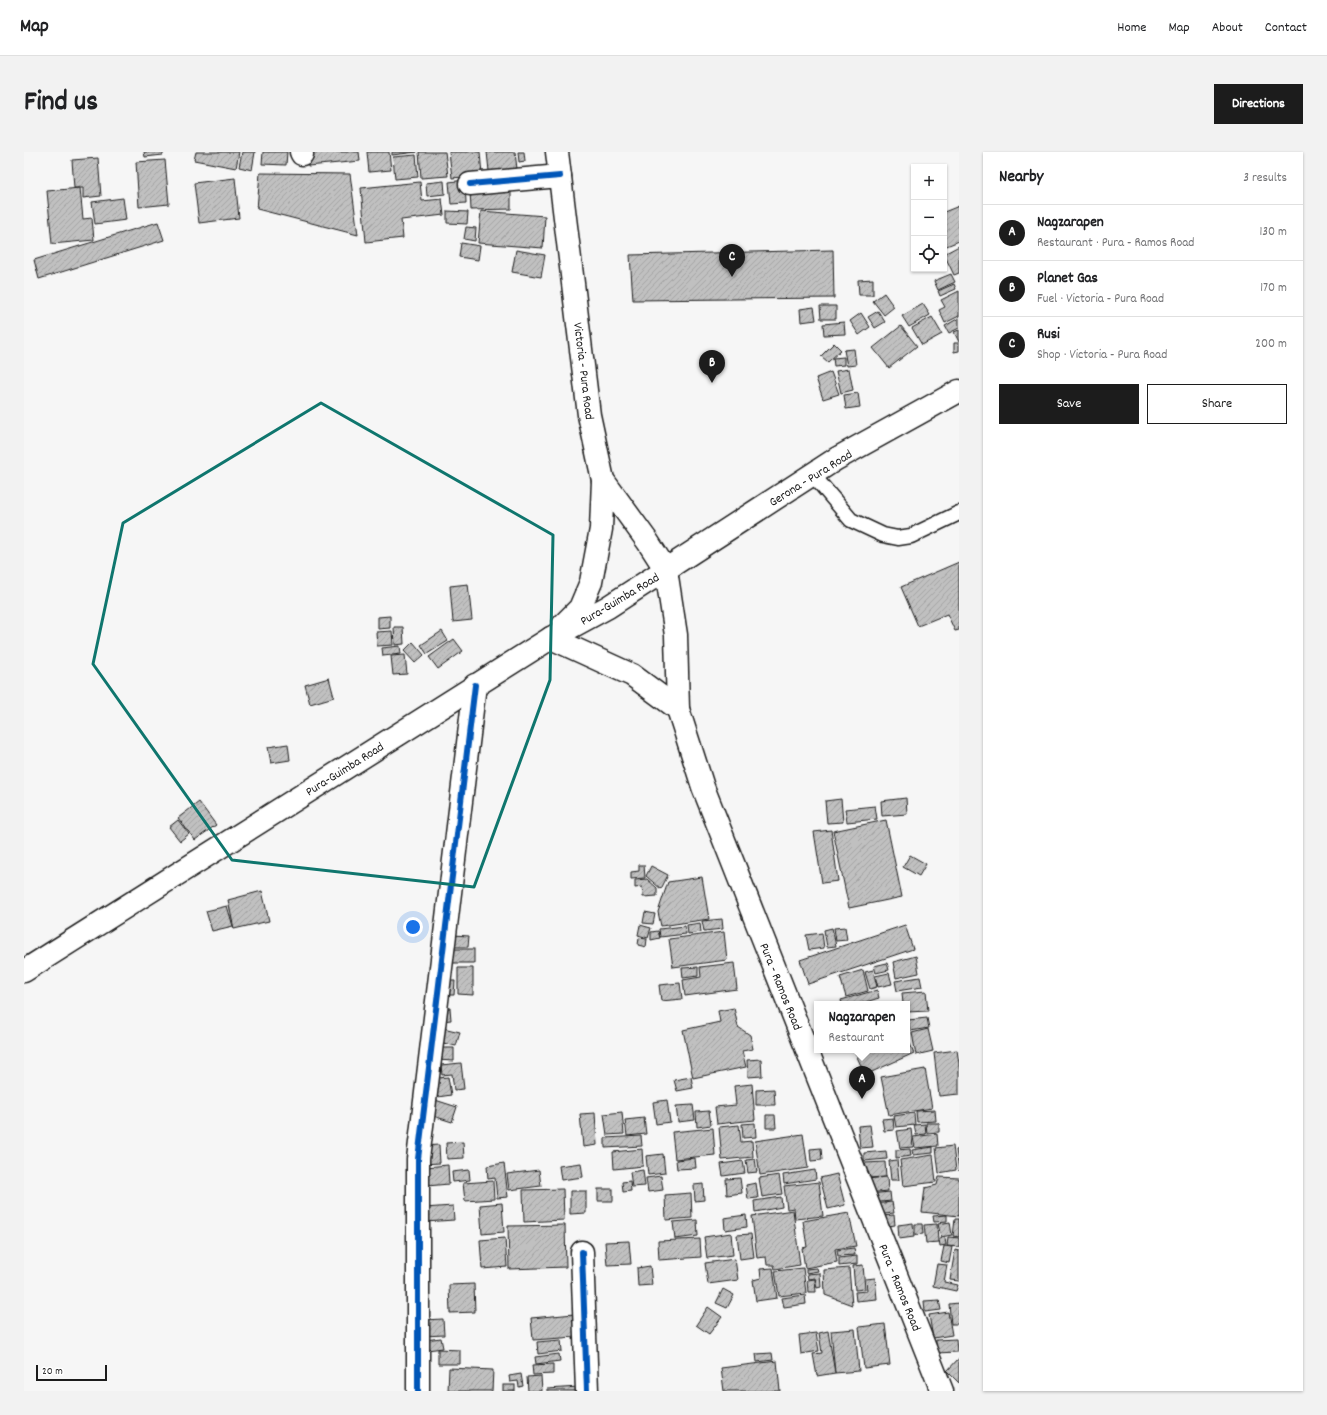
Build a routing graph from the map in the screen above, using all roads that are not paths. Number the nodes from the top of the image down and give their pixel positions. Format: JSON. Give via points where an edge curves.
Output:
{"nodes":[{"id":1,"x":557,"y":152,"type":"edge"},
{"id":2,"x":560,"y":176,"type":"junction"},
{"id":3,"x":470,"y":184,"type":"dead end"},
{"id":4,"x":959,"y":392,"type":"edge"},
{"id":5,"x":813,"y":475,"type":"junction"},
{"id":6,"x":603,"y":480,"type":"junction"},
{"id":7,"x":959,"y":513,"type":"edge"},
{"id":8,"x":666,"y":570,"type":"junction"},
{"id":9,"x":550,"y":638,"type":"junction"},
{"id":10,"x":475,"y":686,"type":"junction"},
{"id":11,"x":678,"y":709,"type":"junction"},
{"id":12,"x":24,"y":971,"type":"edge"},
{"id":13,"x":582,"y":1252,"type":"dead end"},
{"id":14,"x":418,"y":1391,"type":"edge"},
{"id":15,"x":587,"y":1391,"type":"edge"},
{"id":16,"x":942,"y":1391,"type":"edge"}],
"edges":[{"from":1,"to":2,"type":"main road","name":"Victoria - Pura Road"},
{"from":2,"to":3,"type":"main road"},
{"from":2,"to":6,"type":"main road","name":"Victoria - Pura Road","via":[[590,415]]},
{"from":4,"to":5,"type":"main road","name":"Gerona - Pura Road","via":[[836,459]]},
{"from":5,"to":7,"type":"lane","via":[[850,520],[883,535],[898,538],[911,536]]},
{"from":5,"to":8,"type":"main road","name":"Gerona - Pura Road"},
{"from":6,"to":8,"type":"main road","name":"Victoria - Pura Road"},
{"from":6,"to":9,"type":"main road","via":[[601,529],[590,582],[580,608]]},
{"from":8,"to":9,"type":"main road","name":"Pura-Guimba Road","via":[[608,607]]},
{"from":8,"to":11,"type":"main road","name":"Pura - Ramos Road","via":[[676,635]]},
{"from":9,"to":10,"type":"main road","name":"Pura-Guimba Road"},
{"from":9,"to":11,"type":"main road","via":[[632,675]]},
{"from":10,"to":12,"type":"main road","name":"Pura-Guimba Road"},
{"from":10,"to":14,"type":"main road","via":[[418,1159]]},
{"from":11,"to":16,"type":"main road","name":"Pura - Ramos Road","via":[[703,787]]},
{"from":13,"to":15,"type":"main road"}]}
